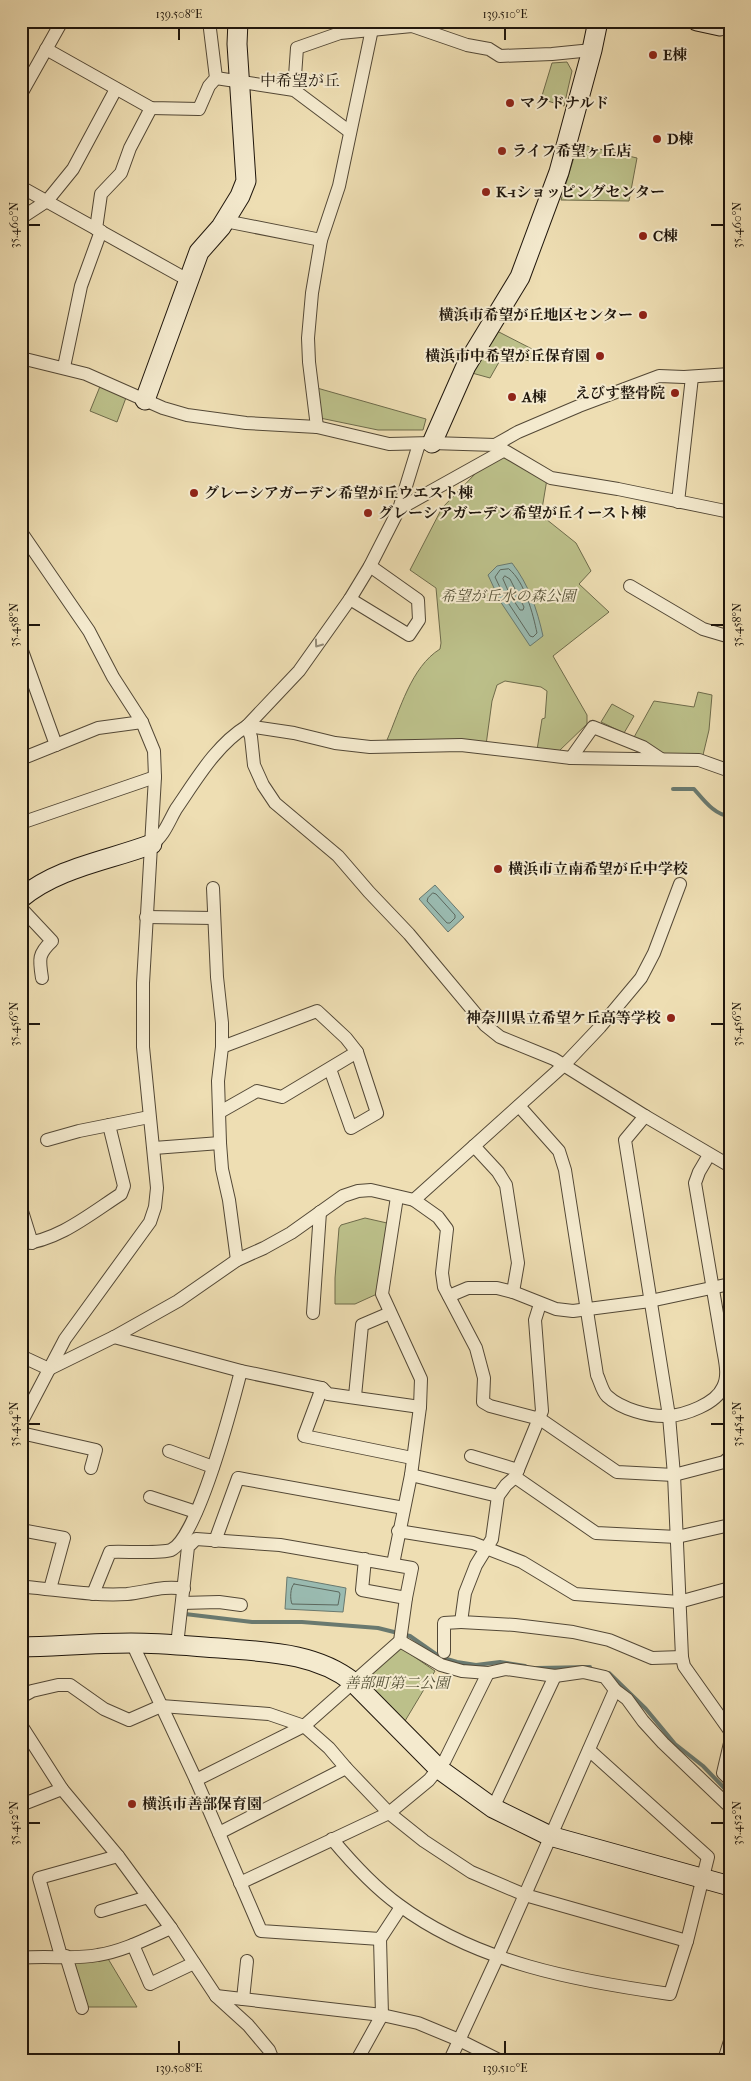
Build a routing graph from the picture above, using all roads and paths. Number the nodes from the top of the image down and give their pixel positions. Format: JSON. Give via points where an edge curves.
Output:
{"nodes":[{"id":1,"x":62,"y":21,"type":"edge"},
{"id":2,"x":209,"y":21,"type":"edge"},
{"id":3,"x":238,"y":21,"type":"edge"},
{"id":4,"x":598,"y":21,"type":"edge"},
{"id":5,"x":698,"y":21,"type":"edge"},
{"id":6,"x":723,"y":25,"type":"edge"},
{"id":7,"x":372,"y":29,"type":"junction"},
{"id":8,"x":46,"y":50,"type":"junction"},
{"id":9,"x":592,"y":50,"type":"junction"},
{"id":10,"x":216,"y":78,"type":"junction"},
{"id":11,"x":238,"y":81,"type":"junction"},
{"id":12,"x":116,"y":89,"type":"junction"},
{"id":13,"x":294,"y":90,"type":"junction"},
{"id":14,"x":21,"y":94,"type":"edge"},
{"id":15,"x":151,"y":108,"type":"junction"},
{"id":16,"x":350,"y":132,"type":"junction"},
{"id":17,"x":21,"y":187,"type":"edge"},
{"id":18,"x":47,"y":201,"type":"junction"},
{"id":19,"x":21,"y":218,"type":"edge"},
{"id":20,"x":225,"y":222,"type":"junction"},
{"id":21,"x":99,"y":230,"type":"junction"},
{"id":22,"x":322,"y":240,"type":"junction"},
{"id":23,"x":188,"y":280,"type":"junction"},
{"id":24,"x":21,"y":358,"type":"edge"},
{"id":25,"x":64,"y":367,"type":"junction"},
{"id":26,"x":730,"y":374,"type":"edge"},
{"id":27,"x":692,"y":377,"type":"junction"},
{"id":28,"x":145,"y":400,"type":"junction"},
{"id":29,"x":317,"y":427,"type":"junction"},
{"id":30,"x":425,"y":443,"type":"junction"},
{"id":31,"x":499,"y":448,"type":"junction"},
{"id":32,"x":678,"y":502,"type":"junction"},
{"id":33,"x":399,"y":509,"type":"junction"},
{"id":34,"x":730,"y":512,"type":"edge"},
{"id":35,"x":21,"y":532,"type":"edge"},
{"id":36,"x":370,"y":566,"type":"junction"},
{"id":37,"x":630,"y":586,"type":"dead end"},
{"id":38,"x":348,"y":602,"type":"junction"},
{"id":39,"x":730,"y":637,"type":"edge"},
{"id":40,"x":21,"y":648,"type":"edge"},
{"id":41,"x":142,"y":722,"type":"junction"},
{"id":42,"x":247,"y":726,"type":"junction"},
{"id":43,"x":56,"y":745,"type":"junction"},
{"id":44,"x":571,"y":758,"type":"junction"},
{"id":45,"x":21,"y":759,"type":"edge"},
{"id":46,"x":661,"y":759,"type":"junction"},
{"id":47,"x":730,"y":771,"type":"edge"},
{"id":48,"x":155,"y":777,"type":"junction"},
{"id":49,"x":21,"y":823,"type":"edge"},
{"id":50,"x":152,"y":844,"type":"junction"},
{"id":51,"x":680,"y":884,"type":"dead end"},
{"id":52,"x":213,"y":888,"type":"dead end"},
{"id":53,"x":22,"y":897,"type":"edge"},
{"id":54,"x":146,"y":917,"type":"junction"},
{"id":55,"x":214,"y":918,"type":"junction"},
{"id":56,"x":42,"y":978,"type":"dead end"},
{"id":57,"x":222,"y":1047,"type":"junction"},
{"id":58,"x":357,"y":1052,"type":"junction"},
{"id":59,"x":564,"y":1065,"type":"junction"},
{"id":60,"x":330,"y":1069,"type":"junction"},
{"id":61,"x":519,"y":1106,"type":"junction"},
{"id":62,"x":220,"y":1112,"type":"junction"},
{"id":63,"x":645,"y":1116,"type":"junction"},
{"id":64,"x":149,"y":1117,"type":"junction"},
{"id":65,"x":109,"y":1125,"type":"junction"},
{"id":66,"x":47,"y":1140,"type":"dead end"},
{"id":67,"x":220,"y":1144,"type":"junction"},
{"id":68,"x":474,"y":1146,"type":"junction"},
{"id":69,"x":154,"y":1148,"type":"junction"},
{"id":70,"x":709,"y":1156,"type":"junction"},
{"id":71,"x":730,"y":1166,"type":"edge"},
{"id":72,"x":397,"y":1197,"type":"junction"},
{"id":73,"x":414,"y":1200,"type":"junction"},
{"id":74,"x":21,"y":1208,"type":"edge"},
{"id":75,"x":320,"y":1212,"type":"junction"},
{"id":76,"x":27,"y":1244,"type":"edge"},
{"id":77,"x":237,"y":1260,"type":"junction"},
{"id":78,"x":730,"y":1284,"type":"edge"},
{"id":79,"x":713,"y":1289,"type":"junction"},
{"id":80,"x":513,"y":1292,"type":"junction"},
{"id":81,"x":449,"y":1296,"type":"junction"},
{"id":82,"x":650,"y":1301,"type":"junction"},
{"id":83,"x":540,"y":1304,"type":"junction"},
{"id":84,"x":588,"y":1310,"type":"junction"},
{"id":85,"x":313,"y":1313,"type":"dead end"},
{"id":86,"x":390,"y":1313,"type":"junction"},
{"id":87,"x":114,"y":1337,"type":"junction"},
{"id":88,"x":21,"y":1356,"type":"edge"},
{"id":89,"x":49,"y":1369,"type":"junction"},
{"id":90,"x":241,"y":1370,"type":"junction"},
{"id":91,"x":322,"y":1388,"type":"junction"},
{"id":92,"x":355,"y":1396,"type":"junction"},
{"id":93,"x":420,"y":1407,"type":"junction"},
{"id":94,"x":668,"y":1416,"type":"junction"},
{"id":95,"x":540,"y":1420,"type":"junction"},
{"id":96,"x":21,"y":1423,"type":"edge"},
{"id":97,"x":21,"y":1433,"type":"edge"},
{"id":98,"x":169,"y":1451,"type":"dead end"},
{"id":99,"x":471,"y":1456,"type":"dead end"},
{"id":100,"x":730,"y":1457,"type":"edge"},
{"id":101,"x":412,"y":1458,"type":"junction"},
{"id":102,"x":213,"y":1467,"type":"junction"},
{"id":103,"x":91,"y":1468,"type":"dead end"},
{"id":104,"x":516,"y":1473,"type":"junction"},
{"id":105,"x":410,"y":1475,"type":"junction"},
{"id":106,"x":674,"y":1475,"type":"junction"},
{"id":107,"x":498,"y":1496,"type":"junction"},
{"id":108,"x":150,"y":1497,"type":"dead end"},
{"id":109,"x":404,"y":1508,"type":"junction"},
{"id":110,"x":196,"y":1512,"type":"junction"},
{"id":111,"x":730,"y":1525,"type":"edge"},
{"id":112,"x":21,"y":1530,"type":"edge"},
{"id":113,"x":398,"y":1531,"type":"junction"},
{"id":114,"x":677,"y":1537,"type":"junction"},
{"id":115,"x":215,"y":1541,"type":"junction"},
{"id":116,"x":485,"y":1549,"type":"junction"},
{"id":117,"x":365,"y":1559,"type":"junction"},
{"id":118,"x":393,"y":1564,"type":"junction"},
{"id":119,"x":21,"y":1588,"type":"edge"},
{"id":120,"x":730,"y":1588,"type":"edge"},
{"id":121,"x":50,"y":1589,"type":"junction"},
{"id":122,"x":184,"y":1589,"type":"junction"},
{"id":123,"x":93,"y":1594,"type":"junction"},
{"id":124,"x":406,"y":1598,"type":"junction"},
{"id":125,"x":679,"y":1602,"type":"junction"},
{"id":126,"x":182,"y":1603,"type":"junction"},
{"id":127,"x":241,"y":1605,"type":"dead end"},
{"id":128,"x":461,"y":1622,"type":"junction"},
{"id":129,"x":400,"y":1641,"type":"junction"},
{"id":130,"x":132,"y":1643,"type":"junction"},
{"id":131,"x":177,"y":1645,"type":"junction"},
{"id":132,"x":21,"y":1647,"type":"edge"},
{"id":133,"x":444,"y":1652,"type":"dead end"},
{"id":134,"x":682,"y":1657,"type":"junction"},
{"id":135,"x":488,"y":1672,"type":"junction"},
{"id":136,"x":555,"y":1676,"type":"junction"},
{"id":137,"x":353,"y":1682,"type":"junction"},
{"id":138,"x":615,"y":1690,"type":"junction"},
{"id":139,"x":21,"y":1696,"type":"edge"},
{"id":140,"x":161,"y":1706,"type":"junction"},
{"id":141,"x":21,"y":1725,"type":"edge"},
{"id":142,"x":304,"y":1726,"type":"junction"},
{"id":143,"x":730,"y":1731,"type":"edge"},
{"id":144,"x":730,"y":1743,"type":"edge"},
{"id":145,"x":589,"y":1750,"type":"junction"},
{"id":146,"x":346,"y":1768,"type":"junction"},
{"id":147,"x":439,"y":1769,"type":"junction"},
{"id":148,"x":196,"y":1780,"type":"junction"},
{"id":149,"x":730,"y":1780,"type":"edge"},
{"id":150,"x":62,"y":1789,"type":"junction"},
{"id":151,"x":21,"y":1805,"type":"edge"},
{"id":152,"x":730,"y":1807,"type":"edge"},
{"id":153,"x":493,"y":1808,"type":"junction"},
{"id":154,"x":389,"y":1813,"type":"junction"},
{"id":155,"x":219,"y":1833,"type":"junction"},
{"id":156,"x":550,"y":1836,"type":"junction"},
{"id":157,"x":332,"y":1839,"type":"junction"},
{"id":158,"x":118,"y":1856,"type":"junction"},
{"id":159,"x":703,"y":1879,"type":"junction"},
{"id":160,"x":240,"y":1883,"type":"junction"},
{"id":161,"x":730,"y":1886,"type":"edge"},
{"id":162,"x":525,"y":1895,"type":"junction"},
{"id":163,"x":148,"y":1897,"type":"junction"},
{"id":164,"x":401,"y":1906,"type":"junction"},
{"id":165,"x":101,"y":1910,"type":"dead end"},
{"id":166,"x":171,"y":1928,"type":"junction"},
{"id":167,"x":380,"y":1938,"type":"junction"},
{"id":168,"x":686,"y":1940,"type":"junction"},
{"id":169,"x":133,"y":1945,"type":"junction"},
{"id":170,"x":64,"y":1956,"type":"junction"},
{"id":171,"x":498,"y":1956,"type":"junction"},
{"id":172,"x":21,"y":1958,"type":"edge"},
{"id":173,"x":248,"y":1961,"type":"dead end"},
{"id":174,"x":194,"y":1964,"type":"junction"},
{"id":175,"x":216,"y":1996,"type":"junction"},
{"id":176,"x":243,"y":1999,"type":"junction"},
{"id":177,"x":82,"y":2008,"type":"dead end"},
{"id":178,"x":382,"y":2015,"type":"junction"},
{"id":179,"x":459,"y":2040,"type":"junction"},
{"id":180,"x":730,"y":2042,"type":"edge"},
{"id":181,"x":273,"y":2060,"type":"edge"},
{"id":182,"x":357,"y":2060,"type":"edge"},
{"id":183,"x":450,"y":2060,"type":"edge"},
{"id":184,"x":499,"y":2060,"type":"edge"},
{"id":185,"x":724,"y":2060,"type":"edge"}],
"edges":[{"from":1,"to":8,"type":"street"},
{"from":2,"to":10,"type":"street"},
{"from":3,"to":11,"type":"street"},
{"from":4,"to":9,"type":"street"},
{"from":5,"to":6,"type":"street"},
{"from":7,"to":9,"type":"street","via":[[412,26],[489,49],[500,56]]},
{"from":7,"to":13,"type":"street","via":[[340,32],[297,48]]},
{"from":7,"to":16,"type":"street"},
{"from":8,"to":12,"type":"street"},
{"from":8,"to":14,"type":"street"},
{"from":9,"to":30,"type":"street","via":[[559,172],[520,276]]},
{"from":10,"to":11,"type":"street"},
{"from":10,"to":15,"type":"street","via":[[199,109]]},
{"from":11,"to":13,"type":"street"},
{"from":11,"to":20,"type":"street","via":[[246,181]]},
{"from":12,"to":15,"type":"street"},
{"from":12,"to":18,"type":"street","via":[[73,168]]},
{"from":13,"to":16,"type":"street"},
{"from":15,"to":21,"type":"street","via":[[121,173],[101,194]]},
{"from":16,"to":22,"type":"street","via":[[339,186]]},
{"from":17,"to":18,"type":"street"},
{"from":18,"to":19,"type":"street"},
{"from":18,"to":21,"type":"street"},
{"from":20,"to":22,"type":"street"},
{"from":20,"to":23,"type":"street","via":[[199,252]]},
{"from":21,"to":23,"type":"street"},
{"from":21,"to":25,"type":"street","via":[[81,286]]},
{"from":22,"to":29,"type":"street","via":[[308,338]]},
{"from":23,"to":28,"type":"street"},
{"from":24,"to":25,"type":"street"},
{"from":25,"to":28,"type":"street"},
{"from":26,"to":27,"type":"street"},
{"from":27,"to":31,"type":"street","via":[[659,376],[638,383],[559,414]]},
{"from":27,"to":32,"type":"street"},
{"from":28,"to":29,"type":"street","via":[[188,415],[215,420]]},
{"from":29,"to":30,"type":"street","via":[[389,444]]},
{"from":30,"to":31,"type":"street"},
{"from":30,"to":33,"type":"street"},
{"from":31,"to":32,"type":"street","via":[[551,478]]},
{"from":31,"to":33,"type":"street"},
{"from":32,"to":34,"type":"street"},
{"from":33,"to":36,"type":"street"},
{"from":35,"to":41,"type":"street","via":[[89,631]]},
{"from":36,"to":38,"type":"street"},
{"from":36,"to":38,"type":"street","via":[[418,600],[419,620],[409,635]]},
{"from":37,"to":39,"type":"street","via":[[703,630]]},
{"from":38,"to":42,"type":"street","one_way":true,"via":[[299,671]]},
{"from":40,"to":43,"type":"street"},
{"from":41,"to":43,"type":"street","via":[[98,728]]},
{"from":41,"to":48,"type":"street","via":[[154,752]]},
{"from":42,"to":44,"type":"street","via":[[370,747],[460,745]]},
{"from":42,"to":50,"type":"street","via":[[237,732],[208,763]]},
{"from":42,"to":59,"type":"street","via":[[254,765],[275,803],[338,856],[485,1025],[500,1037]]},
{"from":43,"to":45,"type":"street"},
{"from":44,"to":46,"type":"street"},
{"from":44,"to":46,"type":"street","via":[[593,727],[643,747]]},
{"from":46,"to":47,"type":"street","via":[[699,760]]},
{"from":48,"to":49,"type":"street"},
{"from":48,"to":50,"type":"street"},
{"from":50,"to":53,"type":"street","via":[[63,873]]},
{"from":50,"to":54,"type":"street"},
{"from":51,"to":59,"type":"street","via":[[641,978]]},
{"from":52,"to":55,"type":"street"},
{"from":53,"to":56,"type":"street","via":[[52,941],[41,952]]},
{"from":54,"to":55,"type":"street"},
{"from":54,"to":64,"type":"street","via":[[143,1047]]},
{"from":55,"to":57,"type":"street"},
{"from":57,"to":58,"type":"street","via":[[317,1011]]},
{"from":57,"to":62,"type":"street","via":[[218,1081]]},
{"from":58,"to":60,"type":"street"},
{"from":58,"to":60,"type":"street","via":[[377,1113],[351,1128]]},
{"from":59,"to":61,"type":"street"},
{"from":59,"to":63,"type":"street"},
{"from":60,"to":62,"type":"street","via":[[282,1097],[257,1090]]},
{"from":61,"to":68,"type":"street"},
{"from":61,"to":84,"type":"street","via":[[559,1152],[565,1170]]},
{"from":62,"to":67,"type":"street"},
{"from":63,"to":70,"type":"street"},
{"from":63,"to":82,"type":"street","via":[[625,1140]]},
{"from":64,"to":65,"type":"street"},
{"from":64,"to":69,"type":"street"},
{"from":65,"to":66,"type":"street"},
{"from":65,"to":76,"type":"street","via":[[124,1186],[121,1194],[56,1235]]},
{"from":67,"to":69,"type":"street"},
{"from":67,"to":77,"type":"street"},
{"from":68,"to":73,"type":"street"},
{"from":68,"to":80,"type":"street","via":[[506,1185],[518,1263]]},
{"from":69,"to":89,"type":"street","via":[[157,1188],[150,1222],[69,1333]]},
{"from":70,"to":71,"type":"street"},
{"from":70,"to":79,"type":"street","via":[[696,1183]]},
{"from":72,"to":73,"type":"street"},
{"from":72,"to":75,"type":"street","via":[[371,1190],[358,1191],[343,1196]]},
{"from":72,"to":86,"type":"street","via":[[382,1294]]},
{"from":73,"to":81,"type":"street","via":[[438,1217],[447,1229],[442,1274]]},
{"from":74,"to":76,"type":"street"},
{"from":75,"to":77,"type":"street","via":[[291,1233]]},
{"from":75,"to":85,"type":"street"},
{"from":77,"to":87,"type":"street","via":[[178,1301]]},
{"from":78,"to":79,"type":"street"},
{"from":79,"to":82,"type":"street"},
{"from":79,"to":94,"type":"street","via":[[726,1371],[724,1386],[716,1398],[703,1406]]},
{"from":80,"to":81,"type":"street","via":[[480,1287]]},
{"from":80,"to":83,"type":"street"},
{"from":81,"to":95,"type":"street","via":[[476,1348],[484,1378],[483,1402]]},
{"from":82,"to":84,"type":"street"},
{"from":82,"to":94,"type":"street"},
{"from":83,"to":84,"type":"street","via":[[564,1311]]},
{"from":83,"to":95,"type":"street","via":[[534,1320]]},
{"from":84,"to":94,"type":"street","via":[[598,1375],[606,1395],[643,1413]]},
{"from":86,"to":92,"type":"street","via":[[362,1325]]},
{"from":86,"to":93,"type":"street","via":[[421,1379]]},
{"from":87,"to":89,"type":"street"},
{"from":87,"to":90,"type":"street"},
{"from":88,"to":89,"type":"street"},
{"from":89,"to":96,"type":"street"},
{"from":90,"to":91,"type":"street"},
{"from":90,"to":102,"type":"street"},
{"from":91,"to":92,"type":"street","via":[[328,1394]]},
{"from":91,"to":101,"type":"street","via":[[304,1436]]},
{"from":92,"to":93,"type":"street"},
{"from":93,"to":101,"type":"street"},
{"from":94,"to":106,"type":"street"},
{"from":95,"to":104,"type":"street"},
{"from":95,"to":106,"type":"street","via":[[617,1472]]},
{"from":97,"to":103,"type":"street","via":[[96,1450]]},
{"from":98,"to":102,"type":"street"},
{"from":99,"to":104,"type":"street"},
{"from":100,"to":106,"type":"street","via":[[724,1462]]},
{"from":101,"to":105,"type":"street"},
{"from":102,"to":110,"type":"street"},
{"from":104,"to":107,"type":"street"},
{"from":104,"to":114,"type":"street","via":[[596,1532]]},
{"from":105,"to":107,"type":"street"},
{"from":105,"to":109,"type":"street"},
{"from":106,"to":114,"type":"street"},
{"from":107,"to":116,"type":"street","via":[[492,1539]]},
{"from":108,"to":110,"type":"street"},
{"from":109,"to":113,"type":"street"},
{"from":109,"to":115,"type":"street","via":[[238,1478]]},
{"from":110,"to":123,"type":"street","via":[[179,1543],[171,1550],[110,1552]]},
{"from":111,"to":114,"type":"street"},
{"from":112,"to":121,"type":"street","via":[[64,1538]]},
{"from":113,"to":116,"type":"street","via":[[473,1543]]},
{"from":113,"to":118,"type":"street"},
{"from":114,"to":125,"type":"street"},
{"from":115,"to":117,"type":"street","via":[[280,1545]]},
{"from":115,"to":122,"type":"street","via":[[196,1538],[188,1547]]},
{"from":116,"to":125,"type":"street","via":[[522,1562],[575,1594]]},
{"from":116,"to":128,"type":"street","via":[[465,1593]]},
{"from":117,"to":118,"type":"street"},
{"from":117,"to":124,"type":"street","via":[[362,1590]]},
{"from":118,"to":124,"type":"street","via":[[412,1568]]},
{"from":119,"to":121,"type":"street"},
{"from":120,"to":125,"type":"street"},
{"from":121,"to":123,"type":"street"},
{"from":122,"to":123,"type":"street","via":[[171,1586],[128,1594]]},
{"from":122,"to":126,"type":"street"},
{"from":124,"to":129,"type":"street"},
{"from":125,"to":134,"type":"street"},
{"from":126,"to":127,"type":"street"},
{"from":126,"to":131,"type":"street"},
{"from":128,"to":133,"type":"street","via":[[444,1623]]},
{"from":128,"to":134,"type":"street","via":[[573,1632],[609,1640],[652,1658]]},
{"from":129,"to":135,"type":"street","via":[[441,1665],[462,1671]]},
{"from":129,"to":137,"type":"street"},
{"from":130,"to":131,"type":"street"},
{"from":130,"to":132,"type":"street"},
{"from":130,"to":140,"type":"street"},
{"from":131,"to":137,"type":"street","via":[[276,1652],[316,1662],[340,1672]]},
{"from":134,"to":143,"type":"street","via":[[684,1666]]},
{"from":135,"to":136,"type":"street","via":[[506,1669]]},
{"from":135,"to":147,"type":"street"},
{"from":136,"to":138,"type":"street","via":[[583,1672],[605,1677]]},
{"from":136,"to":153,"type":"street"},
{"from":137,"to":142,"type":"street"},
{"from":137,"to":147,"type":"street"},
{"from":138,"to":145,"type":"street"},
{"from":138,"to":152,"type":"street","via":[[663,1743]]},
{"from":139,"to":140,"type":"street","via":[[58,1685],[70,1685],[104,1710],[129,1720]]},
{"from":140,"to":142,"type":"street","via":[[268,1714]]},
{"from":140,"to":148,"type":"street"},
{"from":141,"to":150,"type":"street"},
{"from":142,"to":146,"type":"street"},
{"from":142,"to":148,"type":"street"},
{"from":144,"to":149,"type":"street","via":[[723,1773]]},
{"from":145,"to":156,"type":"street"},
{"from":145,"to":159,"type":"street","via":[[708,1857]]},
{"from":146,"to":154,"type":"street"},
{"from":146,"to":155,"type":"street"},
{"from":147,"to":153,"type":"street"},
{"from":147,"to":154,"type":"street"},
{"from":148,"to":155,"type":"street"},
{"from":150,"to":151,"type":"street"},
{"from":150,"to":158,"type":"street"},
{"from":153,"to":156,"type":"street"},
{"from":154,"to":157,"type":"street"},
{"from":154,"to":162,"type":"street","via":[[471,1872]]},
{"from":155,"to":160,"type":"street"},
{"from":156,"to":159,"type":"street"},
{"from":156,"to":162,"type":"street"},
{"from":157,"to":160,"type":"street"},
{"from":157,"to":164,"type":"street","via":[[355,1865]]},
{"from":158,"to":163,"type":"street"},
{"from":158,"to":170,"type":"street","via":[[39,1878]]},
{"from":159,"to":161,"type":"street"},
{"from":159,"to":168,"type":"street"},
{"from":160,"to":167,"type":"street","via":[[261,1931]]},
{"from":162,"to":168,"type":"street"},
{"from":162,"to":171,"type":"street"},
{"from":163,"to":165,"type":"street"},
{"from":163,"to":166,"type":"street"},
{"from":164,"to":167,"type":"street"},
{"from":164,"to":171,"type":"street","via":[[447,1934]]},
{"from":166,"to":169,"type":"street"},
{"from":166,"to":174,"type":"street"},
{"from":167,"to":178,"type":"street"},
{"from":168,"to":171,"type":"street","via":[[670,1994],[562,1976]]},
{"from":169,"to":170,"type":"street","via":[[99,1955]]},
{"from":169,"to":174,"type":"street","via":[[150,1984]]},
{"from":170,"to":172,"type":"street"},
{"from":170,"to":177,"type":"street"},
{"from":171,"to":179,"type":"street"},
{"from":173,"to":176,"type":"street"},
{"from":174,"to":175,"type":"street"},
{"from":175,"to":176,"type":"street"},
{"from":175,"to":181,"type":"street","via":[[248,2025],[269,2050]]},
{"from":176,"to":178,"type":"street"},
{"from":178,"to":179,"type":"street","via":[[418,2023]]},
{"from":178,"to":182,"type":"street"},
{"from":179,"to":183,"type":"street"},
{"from":179,"to":184,"type":"street"},
{"from":180,"to":185,"type":"street"}]}
